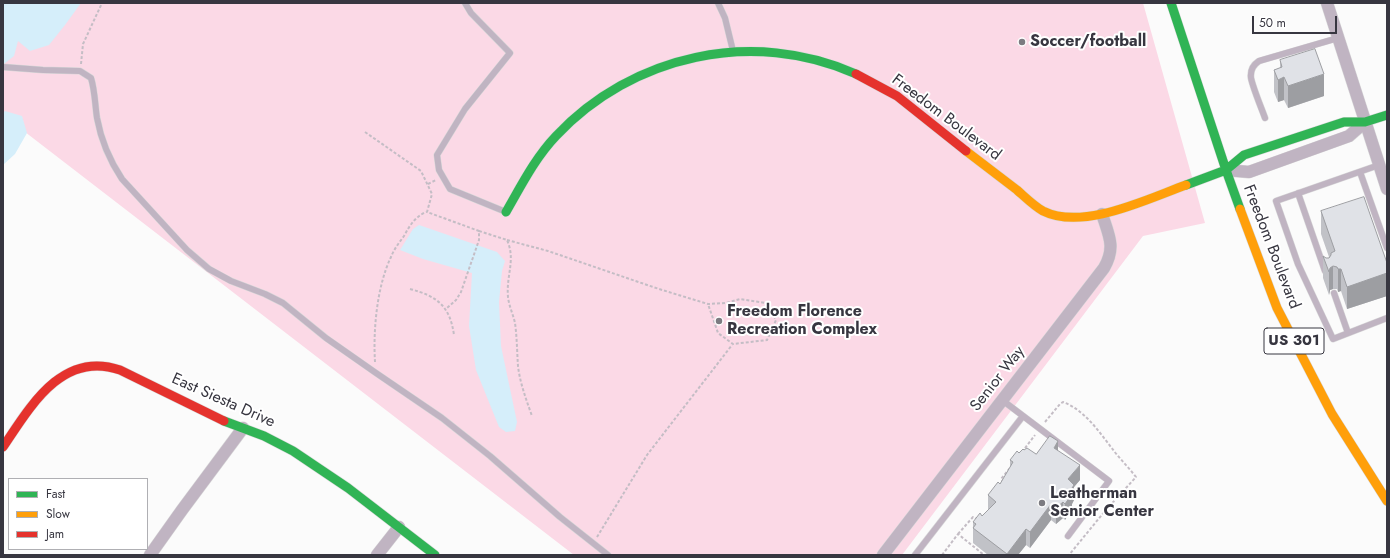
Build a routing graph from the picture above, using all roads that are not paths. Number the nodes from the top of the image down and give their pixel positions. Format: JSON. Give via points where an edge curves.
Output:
{"nodes":[{"id":1,"x":465,"y":3,"type":"edge"},
{"id":2,"x":718,"y":3,"type":"edge"},
{"id":3,"x":1171,"y":3,"type":"edge"},
{"id":4,"x":1327,"y":3,"type":"edge"},
{"id":5,"x":1338,"y":38,"type":"junction"},
{"id":6,"x":733,"y":52,"type":"junction"},
{"id":7,"x":3,"y":67,"type":"edge"},
{"id":8,"x":1387,"y":115,"type":"edge"},
{"id":9,"x":1265,"y":118,"type":"dead end"},
{"id":10,"x":1365,"y":122,"type":"junction"},
{"id":11,"x":1379,"y":165,"type":"junction"},
{"id":12,"x":1226,"y":170,"type":"junction"},
{"id":13,"x":1360,"y":172,"type":"junction"},
{"id":14,"x":1387,"y":189,"type":"edge"},
{"id":15,"x":1298,"y":193,"type":"junction"},
{"id":16,"x":506,"y":212,"type":"joint"},
{"id":17,"x":1102,"y":214,"type":"junction"},
{"id":18,"x":1387,"y":248,"type":"edge"},
{"id":19,"x":1327,"y":276,"type":"edge"},
{"id":20,"x":1334,"y":293,"type":"dead end"},
{"id":21,"x":1387,"y":318,"type":"edge"},
{"id":22,"x":1348,"y":333,"type":"junction"},
{"id":23,"x":1002,"y":400,"type":"junction"},
{"id":24,"x":1023,"y":416,"type":"junction"},
{"id":25,"x":243,"y":428,"type":"junction"},
{"id":26,"x":3,"y":447,"type":"edge"},
{"id":27,"x":1387,"y":501,"type":"edge"},
{"id":28,"x":399,"y":527,"type":"junction"},
{"id":29,"x":1068,"y":536,"type":"dead end"},
{"id":30,"x":150,"y":555,"type":"edge"},
{"id":31,"x":377,"y":555,"type":"edge"},
{"id":32,"x":435,"y":555,"type":"edge"},
{"id":33,"x":608,"y":555,"type":"edge"},
{"id":34,"x":883,"y":555,"type":"edge"},
{"id":35,"x":915,"y":555,"type":"edge"}],
"edges":[{"from":1,"to":16,"type":"lane","via":[[471,13],[510,52],[465,109],[444,142],[437,155],[439,170],[450,190]]},
{"from":2,"to":6,"type":"lane","via":[[725,18]]},
{"from":3,"to":12,"type":"main road","name":"Freedom Boulevard","number":"US 301"},
{"from":4,"to":5,"type":"street"},
{"from":5,"to":9,"type":"lane","via":[[1254,65],[1251,78]]},
{"from":5,"to":10,"type":"street"},
{"from":6,"to":16,"type":"main road","name":"Freedom Boulevard","via":[[688,59],[660,67],[636,77],[595,102],[556,136],[526,176]]},
{"from":6,"to":17,"type":"main road","name":"Freedom Boulevard","via":[[796,55],[841,68],[897,96],[1044,211],[1068,218]]},
{"from":7,"to":33,"type":"lane","via":[[80,71],[91,78],[97,119],[114,168],[187,250],[209,269],[283,304],[326,338],[442,418]]},
{"from":8,"to":10,"type":"main road"},
{"from":10,"to":11,"type":"street"},
{"from":10,"to":12,"type":"main road","via":[[1344,122],[1244,155]]},
{"from":10,"to":12,"type":"street","via":[[1349,136],[1249,172]]},
{"from":11,"to":13,"type":"lane"},
{"from":11,"to":14,"type":"street"},
{"from":12,"to":17,"type":"main road","name":"Freedom Boulevard"},
{"from":12,"to":27,"type":"main road","name":"Freedom Boulevard","number":"US 301","via":[[1277,308],[1332,414]]},
{"from":13,"to":15,"type":"lane"},
{"from":13,"to":18,"type":"lane"},
{"from":15,"to":19,"type":"lane"},
{"from":15,"to":22,"type":"lane","via":[[1276,201],[1298,264],[1333,339]]},
{"from":17,"to":23,"type":"street","name":"Senior Way","via":[[1111,240],[1111,251],[1106,263]]},
{"from":20,"to":22,"type":"lane"},
{"from":21,"to":22,"type":"lane"},
{"from":23,"to":24,"type":"lane"},
{"from":23,"to":34,"type":"street","name":"Senior Way"},
{"from":24,"to":29,"type":"lane","via":[[1109,481]]},
{"from":24,"to":35,"type":"lane"},
{"from":25,"to":26,"type":"main road","name":"East Siesta Drive","via":[[114,368],[83,367],[58,378],[49,386]]},
{"from":25,"to":28,"type":"main road","name":"East Siesta Drive","via":[[293,451]]},
{"from":25,"to":30,"type":"street"},
{"from":28,"to":31,"type":"street"},
{"from":28,"to":32,"type":"main road","name":"East Siesta Drive"}]}
